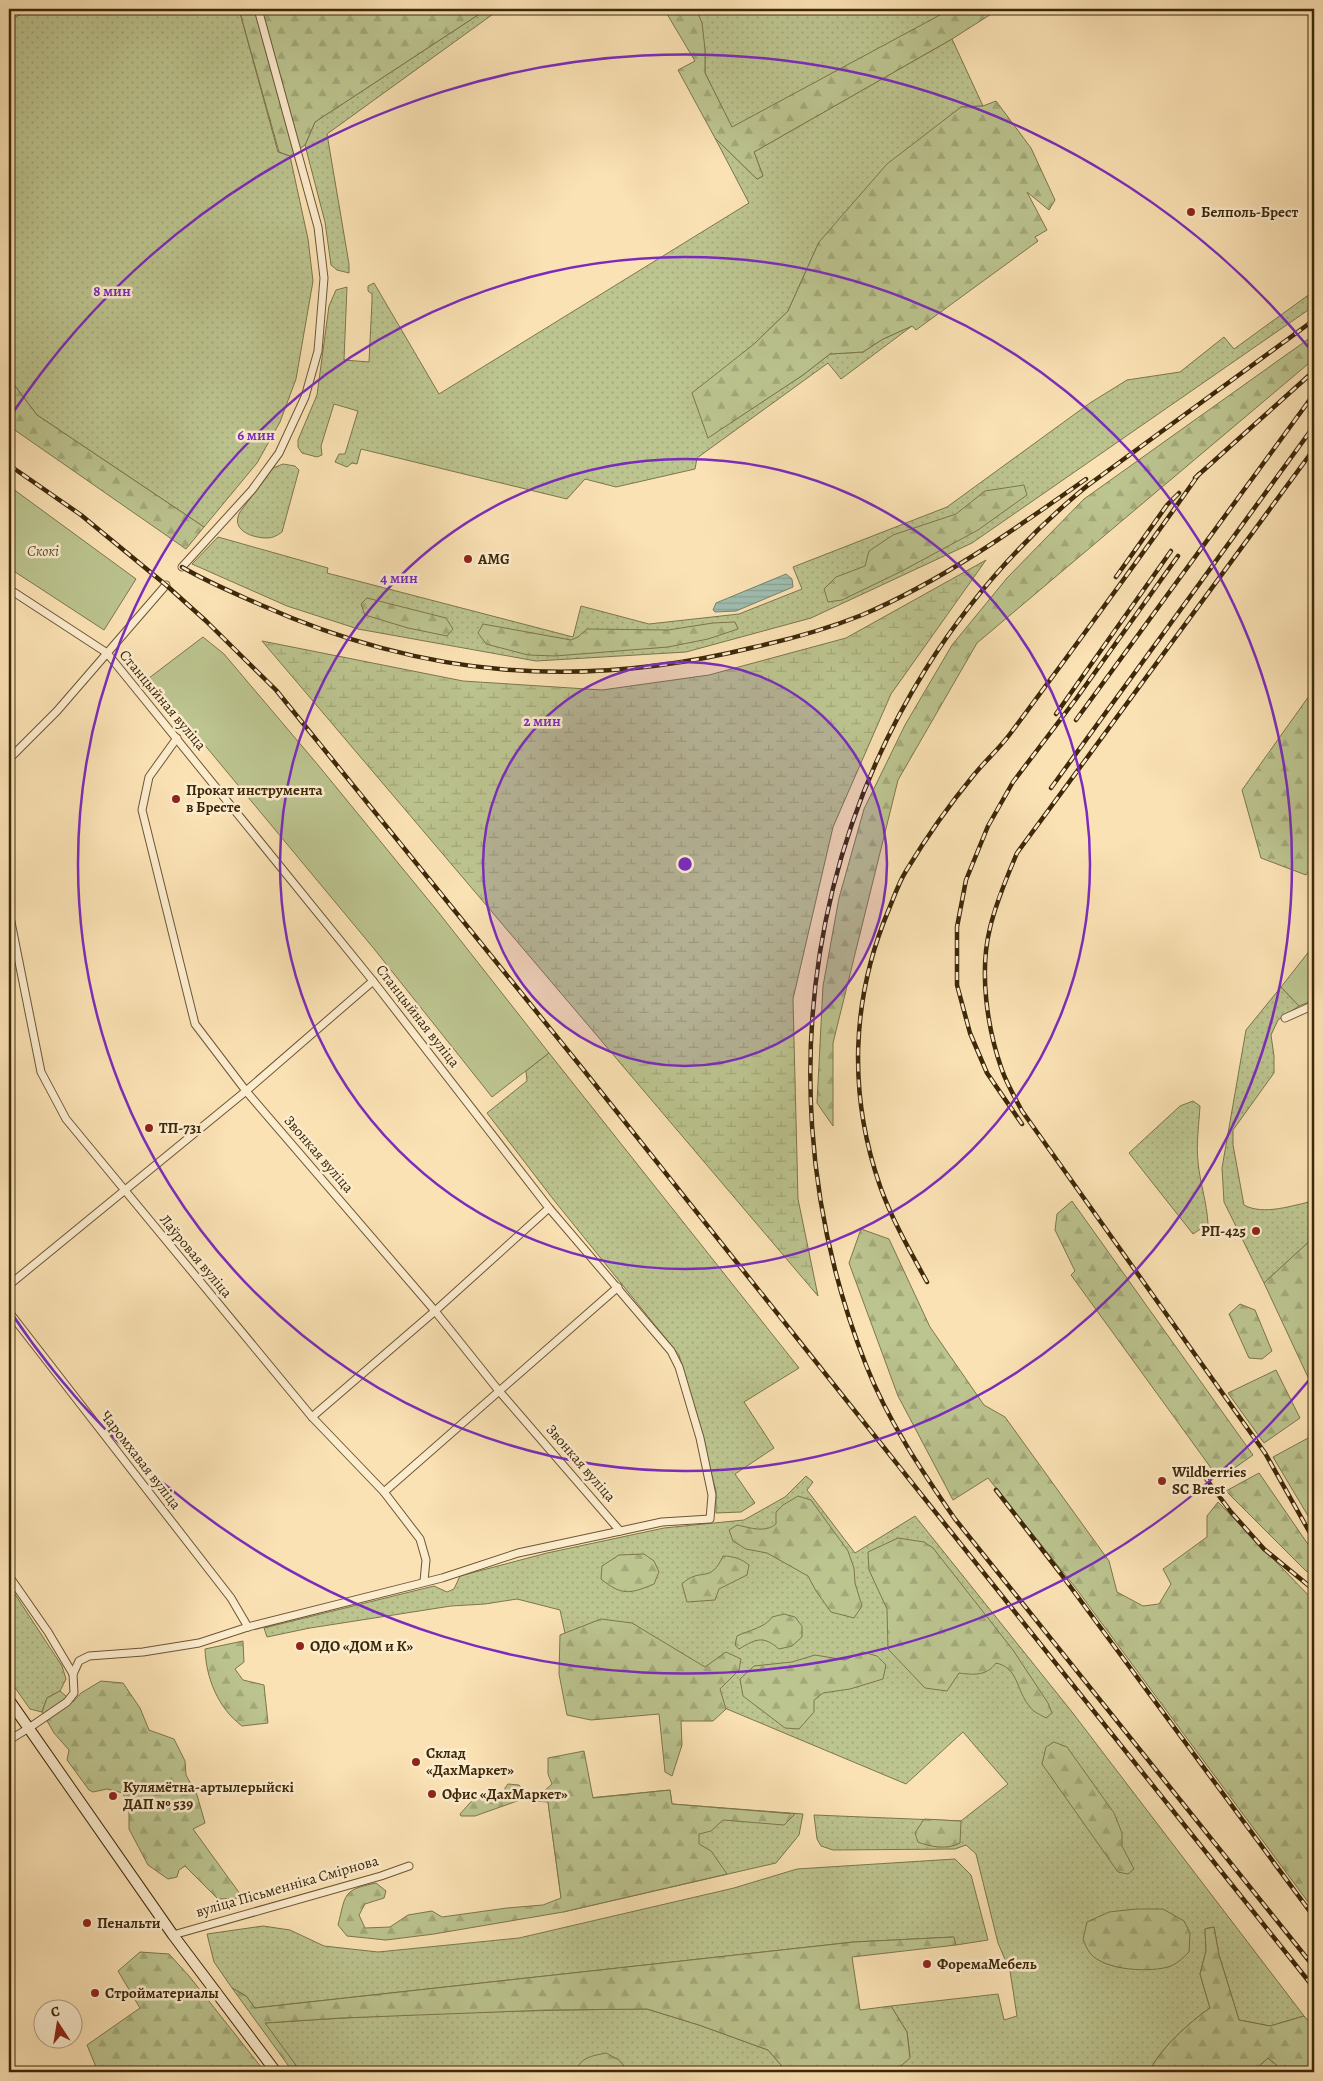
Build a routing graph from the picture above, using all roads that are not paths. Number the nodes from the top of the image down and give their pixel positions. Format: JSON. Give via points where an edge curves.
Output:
{"nodes":[{"id":1,"x":258,"y":9,"type":"edge"},
{"id":2,"x":182,"y":567,"type":"dead end"},
{"id":3,"x":166,"y":585,"type":"dead end"},
{"id":4,"x":9,"y":589,"type":"edge"},
{"id":5,"x":107,"y":654,"type":"junction"},
{"id":6,"x":177,"y":738,"type":"junction"},
{"id":7,"x":9,"y":759,"type":"edge"},
{"id":8,"x":9,"y":912,"type":"edge"},
{"id":9,"x":373,"y":981,"type":"junction"},
{"id":10,"x":1314,"y":1005,"type":"edge"},
{"id":11,"x":1285,"y":1018,"type":"dead end"},
{"id":12,"x":246,"y":1090,"type":"junction"},
{"id":13,"x":124,"y":1191,"type":"junction"},
{"id":14,"x":549,"y":1208,"type":"junction"},
{"id":15,"x":9,"y":1285,"type":"edge"},
{"id":16,"x":618,"y":1287,"type":"junction"},
{"id":17,"x":435,"y":1311,"type":"junction"},
{"id":18,"x":9,"y":1312,"type":"edge"},
{"id":19,"x":499,"y":1391,"type":"junction"},
{"id":20,"x":312,"y":1417,"type":"junction"},
{"id":21,"x":384,"y":1492,"type":"junction"},
{"id":22,"x":620,"y":1531,"type":"junction"},
{"id":23,"x":9,"y":1576,"type":"edge"},
{"id":24,"x":424,"y":1581,"type":"junction"},
{"id":25,"x":248,"y":1627,"type":"junction"},
{"id":26,"x":73,"y":1674,"type":"junction"},
{"id":27,"x":9,"y":1700,"type":"edge"},
{"id":28,"x":30,"y":1728,"type":"junction"},
{"id":29,"x":9,"y":1740,"type":"edge"},
{"id":30,"x":408,"y":1866,"type":"dead end"},
{"id":31,"x":173,"y":1935,"type":"junction"},
{"id":32,"x":276,"y":2072,"type":"edge"}],
"edges":[{"from":1,"to":2,"type":"street","via":[[318,227],[324,278],[318,351],[305,396],[279,453],[252,490]]},
{"from":3,"to":5,"type":"street"},
{"from":4,"to":5,"type":"street","name":"Станцыйная вуліца"},
{"from":5,"to":6,"type":"street","name":"Станцыйная вуліца"},
{"from":5,"to":7,"type":"street"},
{"from":6,"to":9,"type":"street","name":"Станцыйная вуліца"},
{"from":6,"to":12,"type":"street","name":"Звонкая вуліца","via":[[149,777],[142,810],[195,1024]]},
{"from":8,"to":13,"type":"street","name":"Лаўровая вуліца","via":[[41,1072],[66,1119]]},
{"from":9,"to":12,"type":"street"},
{"from":9,"to":14,"type":"street","name":"Станцыйная вуліца"},
{"from":10,"to":11,"type":"street"},
{"from":12,"to":13,"type":"street"},
{"from":12,"to":17,"type":"street","name":"Звонкая вуліца"},
{"from":13,"to":15,"type":"street"},
{"from":13,"to":20,"type":"street","name":"Лаўровая вуліца"},
{"from":14,"to":16,"type":"street","name":"Станцыйная вуліца"},
{"from":14,"to":17,"type":"street"},
{"from":16,"to":19,"type":"street"},
{"from":16,"to":22,"type":"street","name":"Станцыйная вуліца","via":[[671,1351],[679,1367],[700,1438],[712,1496],[710,1519],[662,1522]]},
{"from":17,"to":19,"type":"street","name":"Звонкая вуліца"},
{"from":17,"to":20,"type":"street"},
{"from":18,"to":25,"type":"street","name":"Чаромхавая вуліца","via":[[231,1598]]},
{"from":19,"to":21,"type":"street"},
{"from":19,"to":22,"type":"street","name":"Звонкая вуліца"},
{"from":20,"to":21,"type":"street","name":"Лаўровая вуліца"},
{"from":21,"to":24,"type":"street","name":"Лаўровая вуліца","via":[[420,1538],[426,1560]]},
{"from":22,"to":24,"type":"street","via":[[518,1553]]},
{"from":23,"to":26,"type":"street"},
{"from":24,"to":25,"type":"street"},
{"from":25,"to":26,"type":"street","via":[[199,1643],[89,1656],[79,1661]]},
{"from":26,"to":28,"type":"street","via":[[74,1693],[67,1702]]},
{"from":27,"to":28,"type":"main road"},
{"from":28,"to":29,"type":"street"},
{"from":28,"to":31,"type":"main road"},
{"from":30,"to":31,"type":"street","name":"вуліца Пісьменніка Смірнова"},
{"from":31,"to":32,"type":"main road"}]}
